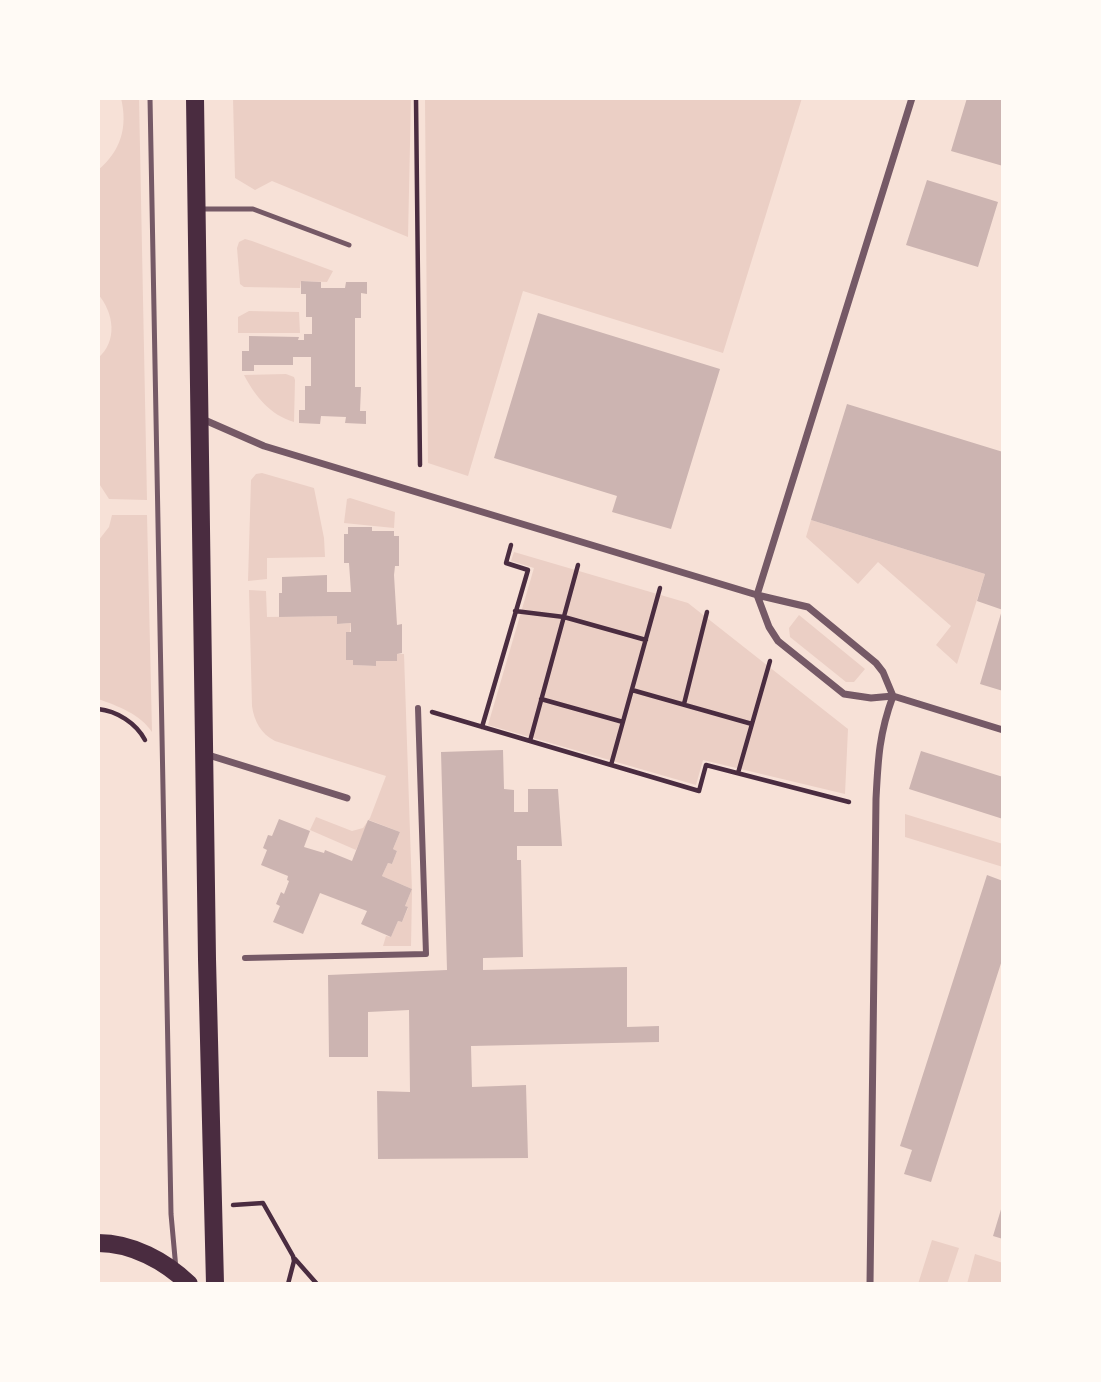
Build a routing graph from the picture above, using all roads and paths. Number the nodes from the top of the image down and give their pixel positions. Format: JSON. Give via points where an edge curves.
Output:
{"nodes":[{"id":1,"x":150,"y":98,"type":"edge"},
{"id":2,"x":195,"y":98,"type":"edge"},
{"id":3,"x":416,"y":98,"type":"edge"},
{"id":4,"x":912,"y":98,"type":"edge"},
{"id":5,"x":196,"y":209,"type":"junction"},
{"id":6,"x":349,"y":245,"type":"dead end"},
{"id":7,"x":199,"y":417,"type":"junction"},
{"id":8,"x":420,"y":465,"type":"dead end"},
{"id":9,"x":510,"y":545,"type":"dead end"},
{"id":10,"x":578,"y":565,"type":"dead end"},
{"id":11,"x":660,"y":588,"type":"dead end"},
{"id":12,"x":757,"y":595,"type":"junction"},
{"id":13,"x":516,"y":611,"type":"junction"},
{"id":14,"x":707,"y":612,"type":"dead end"},
{"id":15,"x":564,"y":617,"type":"junction"},
{"id":16,"x":646,"y":640,"type":"junction"},
{"id":17,"x":770,"y":661,"type":"dead end"},
{"id":18,"x":632,"y":690,"type":"junction"},
{"id":19,"x":893,"y":696,"type":"junction"},
{"id":20,"x":541,"y":699,"type":"junction"},
{"id":21,"x":684,"y":704,"type":"junction"},
{"id":22,"x":418,"y":708,"type":"joint"},
{"id":23,"x":623,"y":722,"type":"junction"},
{"id":24,"x":752,"y":724,"type":"junction"},
{"id":25,"x":482,"y":727,"type":"junction"},
{"id":26,"x":1003,"y":730,"type":"edge"},
{"id":27,"x":530,"y":741,"type":"junction"},
{"id":28,"x":204,"y":754,"type":"junction"},
{"id":29,"x":611,"y":765,"type":"junction"},
{"id":30,"x":738,"y":773,"type":"junction"},
{"id":31,"x":347,"y":798,"type":"dead end"},
{"id":32,"x":849,"y":802,"type":"dead end"},
{"id":33,"x":245,"y":958,"type":"dead end"},
{"id":34,"x":98,"y":1243,"type":"edge"},
{"id":35,"x":293,"y":1256,"type":"dead end"},
{"id":36,"x":293,"y":1265,"type":"dead end"},
{"id":37,"x":183,"y":1278,"type":"edge"},
{"id":38,"x":215,"y":1284,"type":"edge"},
{"id":39,"x":288,"y":1284,"type":"edge"},
{"id":40,"x":317,"y":1284,"type":"edge"},
{"id":41,"x":870,"y":1284,"type":"edge"}],
"edges":[{"from":1,"to":37,"type":"lane","via":[[171,1214]]},
{"from":2,"to":5,"type":"main road"},
{"from":3,"to":8,"type":"path"},
{"from":4,"to":12,"type":"street"},
{"from":5,"to":6,"type":"lane","via":[[253,209]]},
{"from":5,"to":7,"type":"main road"},
{"from":7,"to":12,"type":"street","via":[[264,446]]},
{"from":7,"to":28,"type":"main road"},
{"from":9,"to":13,"type":"path","via":[[506,563],[527,570]]},
{"from":10,"to":15,"type":"path"},
{"from":11,"to":16,"type":"path"},
{"from":12,"to":19,"type":"street","via":[[808,607],[876,663]]},
{"from":12,"to":19,"type":"street","via":[[778,641],[844,694]]},
{"from":13,"to":15,"type":"path"},
{"from":13,"to":25,"type":"path"},
{"from":14,"to":21,"type":"path"},
{"from":15,"to":16,"type":"path"},
{"from":15,"to":20,"type":"path"},
{"from":16,"to":18,"type":"path"},
{"from":17,"to":24,"type":"path"},
{"from":18,"to":21,"type":"path"},
{"from":18,"to":23,"type":"path"},
{"from":19,"to":26,"type":"street"},
{"from":19,"to":41,"type":"street","via":[[879,742],[875,810]]},
{"from":20,"to":23,"type":"path"},
{"from":20,"to":27,"type":"path"},
{"from":21,"to":24,"type":"path"},
{"from":22,"to":25,"type":"path"},
{"from":22,"to":33,"type":"street","via":[[426,954]]},
{"from":23,"to":29,"type":"path"},
{"from":24,"to":30,"type":"path"},
{"from":25,"to":27,"type":"path"},
{"from":27,"to":29,"type":"path"},
{"from":28,"to":31,"type":"street"},
{"from":28,"to":38,"type":"main road"},
{"from":29,"to":30,"type":"path","via":[[699,791],[706,765]]},
{"from":30,"to":32,"type":"path"},
{"from":34,"to":37,"type":"main road","via":[[149,1255]]},
{"from":35,"to":40,"type":"path"},
{"from":36,"to":39,"type":"path"}]}
